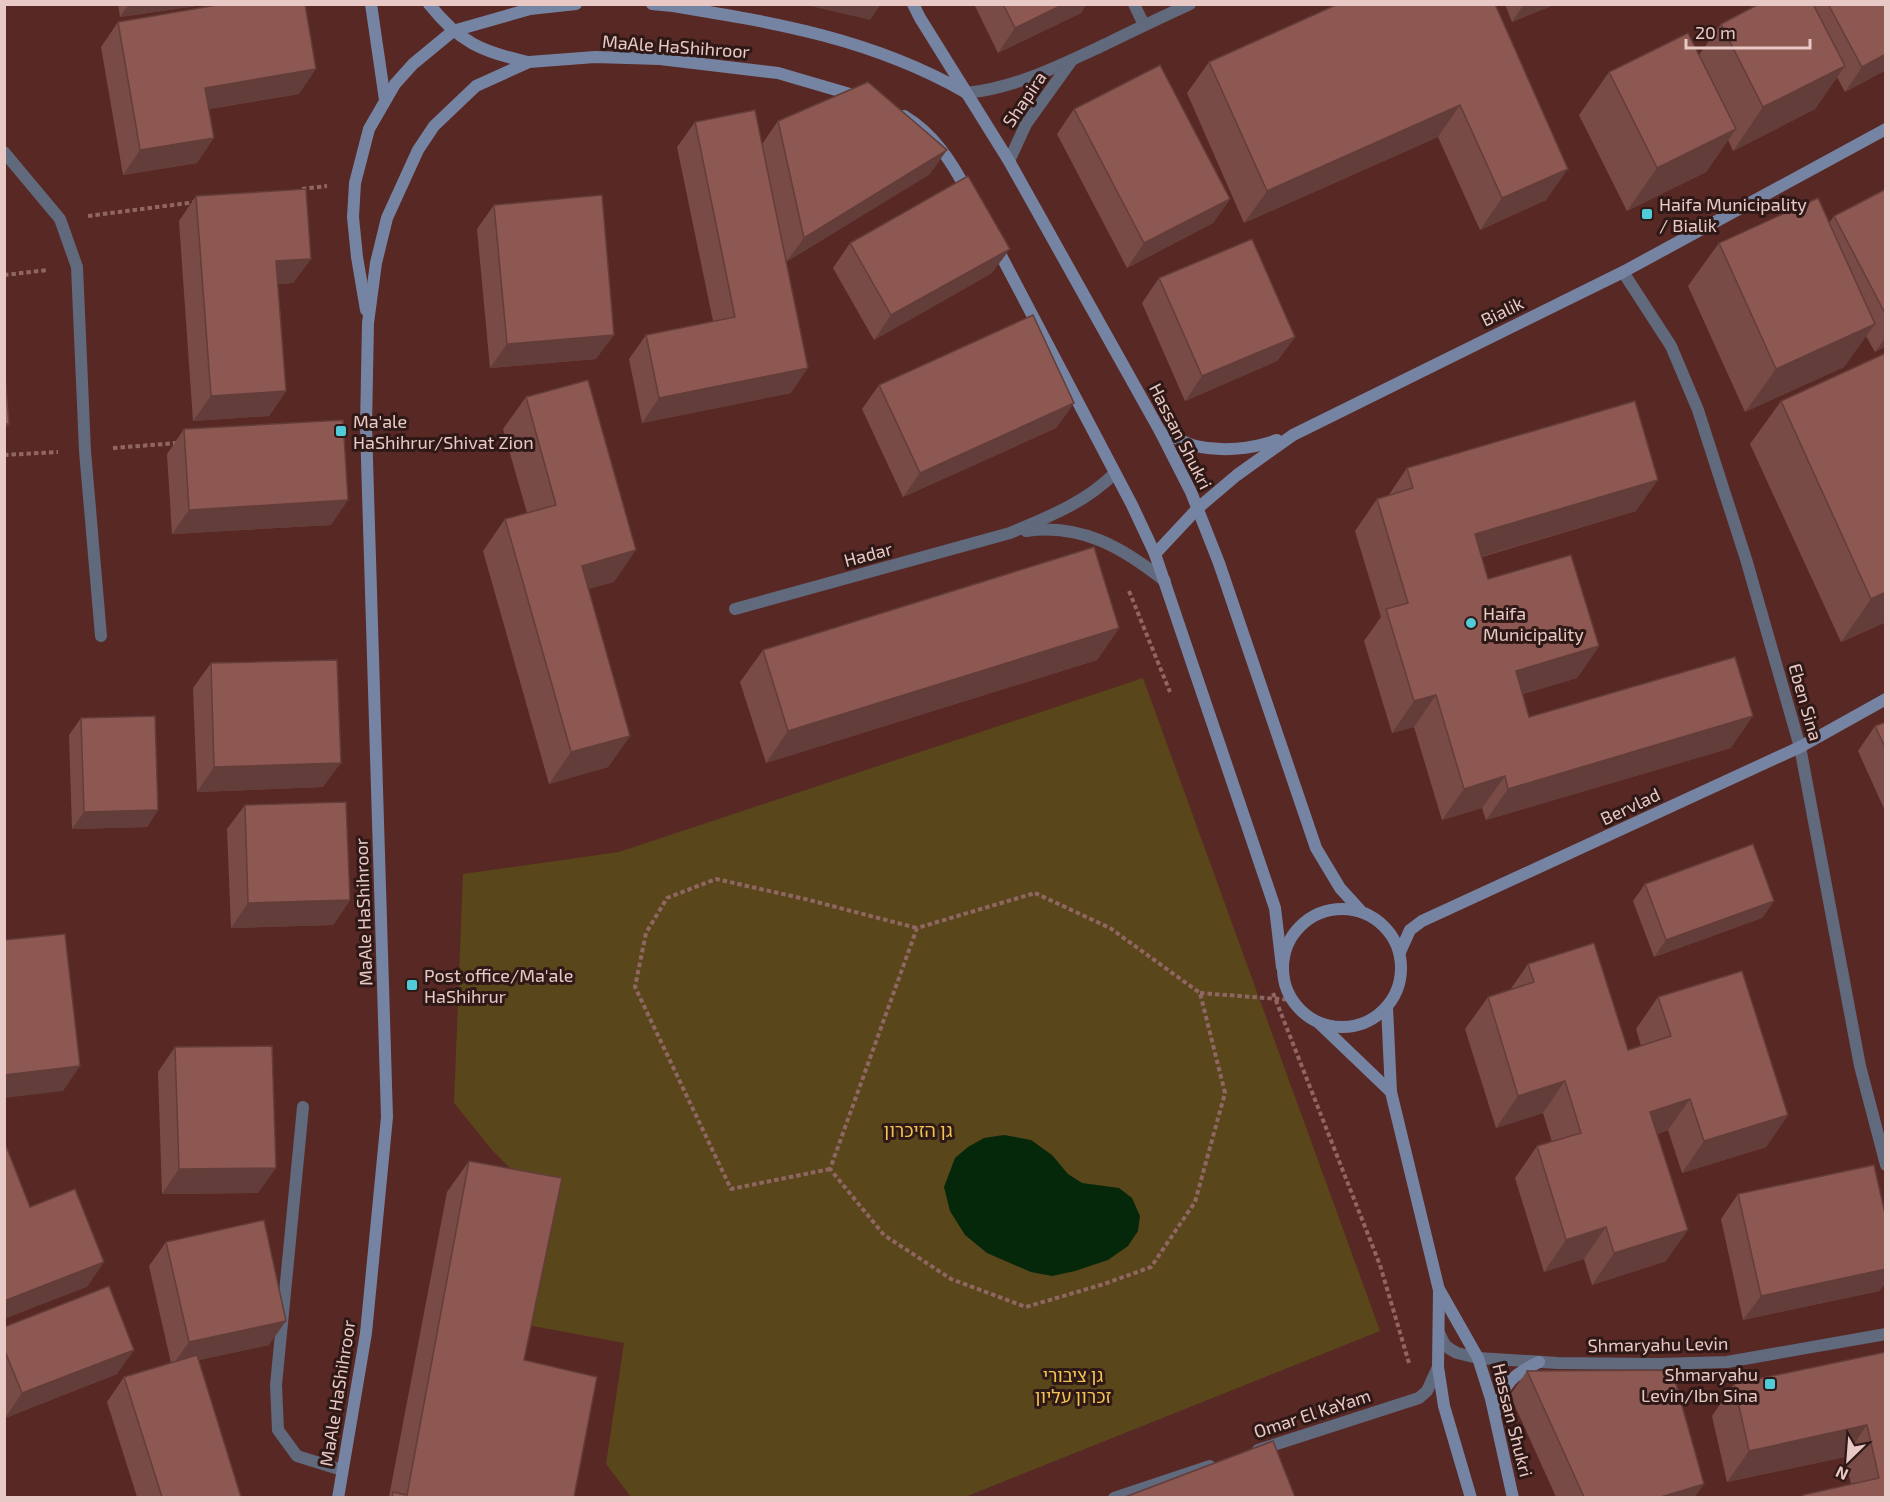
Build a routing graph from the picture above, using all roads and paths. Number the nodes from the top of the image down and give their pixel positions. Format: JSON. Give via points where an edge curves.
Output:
{"nodes":[{"id":1,"x":371,"y":4,"type":"edge"},
{"id":2,"x":429,"y":4,"type":"edge"},
{"id":3,"x":576,"y":4,"type":"edge"},
{"id":4,"x":652,"y":4,"type":"edge"},
{"id":5,"x":913,"y":4,"type":"edge"},
{"id":6,"x":1134,"y":4,"type":"edge"},
{"id":7,"x":1190,"y":4,"type":"edge"},
{"id":8,"x":1144,"y":25,"type":"junction"},
{"id":9,"x":453,"y":31,"type":"junction"},
{"id":10,"x":1073,"y":59,"type":"junction"},
{"id":11,"x":530,"y":62,"type":"junction"},
{"id":12,"x":966,"y":93,"type":"junction"},
{"id":13,"x":385,"y":99,"type":"junction"},
{"id":14,"x":868,"y":99,"type":"edge"},
{"id":15,"x":896,"y":111,"type":"edge"},
{"id":16,"x":1886,"y":129,"type":"edge"},
{"id":17,"x":4,"y":152,"type":"edge"},
{"id":18,"x":1009,"y":161,"type":"junction"},
{"id":19,"x":354,"y":183,"type":"junction"},
{"id":20,"x":296,"y":190,"type":"edge"},
{"id":21,"x":201,"y":202,"type":"edge"},
{"id":22,"x":976,"y":208,"type":"edge"},
{"id":23,"x":60,"y":219,"type":"junction"},
{"id":24,"x":993,"y":240,"type":"edge"},
{"id":25,"x":77,"y":267,"type":"junction"},
{"id":26,"x":1623,"y":272,"type":"junction"},
{"id":27,"x":4,"y":275,"type":"edge"},
{"id":28,"x":368,"y":323,"type":"junction"},
{"id":29,"x":1160,"y":431,"type":"junction"},
{"id":30,"x":1293,"y":435,"type":"junction"},
{"id":31,"x":179,"y":443,"type":"dead end"},
{"id":32,"x":85,"y":451,"type":"junction"},
{"id":33,"x":4,"y":455,"type":"edge"},
{"id":34,"x":1115,"y":473,"type":"junction"},
{"id":35,"x":1198,"y":508,"type":"junction"},
{"id":36,"x":1010,"y":533,"type":"junction"},
{"id":37,"x":1155,"y":555,"type":"junction"},
{"id":38,"x":1165,"y":581,"type":"junction"},
{"id":39,"x":1128,"y":586,"type":"dead end"},
{"id":40,"x":735,"y":609,"type":"dead end"},
{"id":41,"x":100,"y":636,"type":"dead end"},
{"id":42,"x":1171,"y":695,"type":"dead end"},
{"id":43,"x":1886,"y":699,"type":"edge"},
{"id":44,"x":1800,"y":747,"type":"junction"},
{"id":45,"x":1360,"y":910,"type":"junction"},
{"id":46,"x":917,"y":928,"type":"junction"},
{"id":47,"x":1400,"y":952,"type":"junction"},
{"id":48,"x":1282,"y":967,"type":"junction"},
{"id":49,"x":1272,"y":989,"type":"dead end"},
{"id":50,"x":1200,"y":993,"type":"junction"},
{"id":51,"x":1274,"y":999,"type":"junction"},
{"id":52,"x":1292,"y":1000,"type":"junction"},
{"id":53,"x":1387,"y":1007,"type":"junction"},
{"id":54,"x":1319,"y":1023,"type":"junction"},
{"id":55,"x":1391,"y":1092,"type":"junction"},
{"id":56,"x":303,"y":1107,"type":"dead end"},
{"id":57,"x":1886,"y":1166,"type":"edge"},
{"id":58,"x":830,"y":1169,"type":"junction"},
{"id":59,"x":1439,"y":1290,"type":"junction"},
{"id":60,"x":1439,"y":1333,"type":"junction"},
{"id":61,"x":1886,"y":1334,"type":"edge"},
{"id":62,"x":1478,"y":1358,"type":"junction"},
{"id":63,"x":1539,"y":1362,"type":"junction"},
{"id":64,"x":1438,"y":1367,"type":"junction"},
{"id":65,"x":1419,"y":1398,"type":"junction"},
{"id":66,"x":1495,"y":1416,"type":"junction"},
{"id":67,"x":1249,"y":1453,"type":"edge"},
{"id":68,"x":1227,"y":1461,"type":"edge"},
{"id":69,"x":342,"y":1470,"type":"junction"},
{"id":70,"x":338,"y":1497,"type":"edge"},
{"id":71,"x":1114,"y":1497,"type":"edge"},
{"id":72,"x":1471,"y":1497,"type":"edge"},
{"id":73,"x":1513,"y":1497,"type":"edge"}],
"edges":[{"from":1,"to":13,"type":"street"},
{"from":2,"to":9,"type":"street"},
{"from":3,"to":9,"type":"street","name":"MaAle HaShihroor","via":[[530,9]]},
{"from":4,"to":12,"type":"street","name":"MaAle HaShihroor","via":[[817,33],[903,60]]},
{"from":5,"to":12,"type":"street","name":"Hassan Shukri"},
{"from":6,"to":8,"type":"street"},
{"from":7,"to":8,"type":"street","name":"Shapira"},
{"from":8,"to":10,"type":"street","name":"Shapira"},
{"from":9,"to":11,"type":"street","via":[[499,56]]},
{"from":9,"to":13,"type":"street","name":"MaAle HaShihroor","via":[[412,64]]},
{"from":10,"to":12,"type":"street","name":"Shapira","via":[[1004,87]]},
{"from":10,"to":18,"type":"street","name":"Shapira","via":[[1026,124]]},
{"from":11,"to":14,"type":"street","name":"MaAle HaShihroor","via":[[595,57],[660,59],[778,73]]},
{"from":11,"to":28,"type":"street","name":"MaAle HaShihroor","via":[[476,86],[434,126],[418,150],[387,218]]},
{"from":12,"to":18,"type":"street","name":"Hassan Shukri"},
{"from":13,"to":19,"type":"street","name":"MaAle HaShihroor","via":[[369,129]]},
{"from":15,"to":22,"type":"street","via":[[920,125],[943,149]]},
{"from":16,"to":26,"type":"street","name":"Bialik"},
{"from":17,"to":23,"type":"street"},
{"from":18,"to":29,"type":"street","name":"Hassan Shukri"},
{"from":19,"to":20,"type":"path"},
{"from":19,"to":28,"type":"street","name":"MaAle HaShihroor","via":[[353,217]]},
{"from":21,"to":23,"type":"path"},
{"from":23,"to":25,"type":"street"},
{"from":24,"to":34,"type":"street"},
{"from":25,"to":27,"type":"path"},
{"from":25,"to":32,"type":"street"},
{"from":26,"to":30,"type":"street","name":"Bialik"},
{"from":26,"to":44,"type":"street","name":"Eben Sina","via":[[1671,346],[1698,410]]},
{"from":28,"to":69,"type":"street","name":"MaAle HaShihroor","via":[[366,427],[387,1117],[366,1333]]},
{"from":29,"to":30,"type":"street","via":[[1196,446],[1220,449],[1268,444]]},
{"from":29,"to":35,"type":"street","name":"Hassan Shukri"},
{"from":30,"to":35,"type":"street","name":"Bialik"},
{"from":31,"to":32,"type":"path"},
{"from":32,"to":33,"type":"path"},
{"from":32,"to":41,"type":"street"},
{"from":34,"to":36,"type":"street","name":"Hadar","via":[[1076,504]]},
{"from":34,"to":37,"type":"street"},
{"from":35,"to":37,"type":"street","name":"Bialik"},
{"from":35,"to":45,"type":"street","name":"Hassan Shukri","via":[[1316,848],[1340,888]]},
{"from":36,"to":38,"type":"street","name":"Hadar","via":[[1080,532],[1105,541]]},
{"from":36,"to":40,"type":"street","name":"Hadar"},
{"from":37,"to":38,"type":"street"},
{"from":38,"to":48,"type":"street","via":[[1275,908]]},
{"from":39,"to":42,"type":"path"},
{"from":43,"to":44,"type":"street","name":"Bervlad"},
{"from":44,"to":47,"type":"street","name":"Bervlad","via":[[1422,921],[1410,930]]},
{"from":44,"to":57,"type":"street","name":"Eben Sina","via":[[1860,1066]]},
{"from":45,"to":47,"type":"street","via":[[1391,933]]},
{"from":45,"to":48,"type":"street","via":[[1341,908],[1306,919],[1293,932]]},
{"from":46,"to":50,"type":"path","via":[[1035,893],[1110,928]]},
{"from":46,"to":58,"type":"path"},
{"from":46,"to":58,"type":"path","via":[[716,879],[667,898],[646,933],[635,987],[731,1190]]},
{"from":47,"to":53,"type":"street","via":[[1402,972]]},
{"from":48,"to":52,"type":"street","via":[[1284,984]]},
{"from":49,"to":51,"type":"path"},
{"from":50,"to":51,"type":"path"},
{"from":50,"to":58,"type":"path","via":[[1225,1093],[1195,1202],[1151,1267],[1026,1306],[951,1278],[884,1235]]},
{"from":51,"to":52,"type":"path"},
{"from":51,"to":65,"type":"path","via":[[1380,1265]]},
{"from":52,"to":54,"type":"street"},
{"from":53,"to":54,"type":"street","via":[[1361,1024],[1336,1027]]},
{"from":53,"to":55,"type":"street","name":"Hassan Shukri"},
{"from":54,"to":55,"type":"street"},
{"from":55,"to":59,"type":"street","name":"Hassan Shukri"},
{"from":56,"to":69,"type":"street","via":[[276,1385],[278,1430],[297,1456]]},
{"from":59,"to":60,"type":"street","name":"Hassan Shukri"},
{"from":59,"to":62,"type":"street","name":"Hassan Shukri"},
{"from":60,"to":62,"type":"street","name":"Shmaryahu Levin","via":[[1450,1349]]},
{"from":60,"to":64,"type":"street","name":"Hassan Shukri"},
{"from":61,"to":63,"type":"street","name":"Shmaryahu Levin","via":[[1727,1362]]},
{"from":62,"to":63,"type":"street","name":"Shmaryahu Levin"},
{"from":62,"to":66,"type":"street","name":"Hassan Shukri"},
{"from":63,"to":66,"type":"street","via":[[1510,1379],[1501,1392]]},
{"from":64,"to":65,"type":"street","via":[[1427,1391]]},
{"from":64,"to":72,"type":"street","name":"Hassan Shukri","via":[[1444,1406]]},
{"from":65,"to":67,"type":"street","name":"Omar El KaYam"},
{"from":66,"to":73,"type":"street","name":"Hassan Shukri"},
{"from":68,"to":71,"type":"street"},
{"from":69,"to":70,"type":"street","name":"MaAle HaShihroor"}]}
